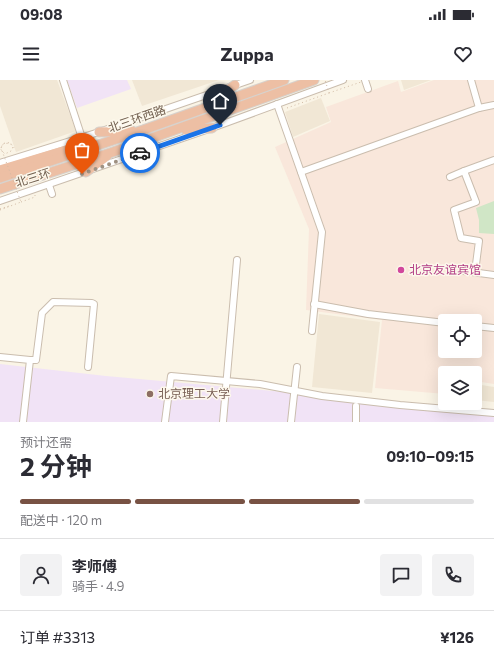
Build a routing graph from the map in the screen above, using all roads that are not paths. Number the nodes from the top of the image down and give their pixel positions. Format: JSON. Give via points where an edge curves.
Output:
{"nodes":[{"id":1,"x":63,"y":80,"type":"edge"},
{"id":2,"x":250,"y":80,"type":"edge"},
{"id":3,"x":284,"y":80,"type":"edge"},
{"id":4,"x":314,"y":80,"type":"edge"},
{"id":5,"x":343,"y":80,"type":"edge"},
{"id":6,"x":365,"y":80,"type":"edge"},
{"id":7,"x":471,"y":80,"type":"edge"},
{"id":8,"x":235,"y":85,"type":"junction"},
{"id":9,"x":368,"y":89,"type":"dead end"},
{"id":10,"x":277,"y":104,"type":"junction"},
{"id":11,"x":494,"y":105,"type":"edge"},
{"id":12,"x":479,"y":108,"type":"junction"},
{"id":13,"x":202,"y":109,"type":"junction"},
{"id":14,"x":218,"y":128,"type":"junction"},
{"id":15,"x":143,"y":130,"type":"junction"},
{"id":16,"x":174,"y":130,"type":"junction"},
{"id":17,"x":99,"y":132,"type":"junction"},
{"id":18,"x":82,"y":138,"type":"junction"},
{"id":19,"x":109,"y":142,"type":"junction"},
{"id":20,"x":113,"y":152,"type":"junction"},
{"id":21,"x":494,"y":160,"type":"edge"},
{"id":22,"x":0,"y":163,"type":"edge"},
{"id":23,"x":0,"y":170,"type":"edge"},
{"id":24,"x":464,"y":171,"type":"junction"},
{"id":25,"x":86,"y":172,"type":"junction"},
{"id":26,"x":301,"y":172,"type":"junction"},
{"id":27,"x":450,"y":177,"type":"dead end"},
{"id":28,"x":0,"y":178,"type":"edge"},
{"id":29,"x":49,"y":185,"type":"junction"},
{"id":30,"x":0,"y":189,"type":"edge"},
{"id":31,"x":52,"y":194,"type":"dead end"},
{"id":32,"x":0,"y":201,"type":"edge"},
{"id":33,"x":237,"y":260,"type":"dead end"},
{"id":34,"x":464,"y":270,"type":"dead end"},
{"id":35,"x":475,"y":272,"type":"junction"},
{"id":36,"x":494,"y":275,"type":"edge"},
{"id":37,"x":314,"y":304,"type":"junction"},
{"id":38,"x":438,"y":322,"type":"edge"},
{"id":39,"x":482,"y":327,"type":"edge"},
{"id":40,"x":494,"y":328,"type":"edge"},
{"id":41,"x":312,"y":331,"type":"dead end"},
{"id":42,"x":0,"y":357,"type":"edge"},
{"id":43,"x":30,"y":360,"type":"junction"},
{"id":44,"x":297,"y":367,"type":"dead end"},
{"id":45,"x":88,"y":368,"type":"dead end"},
{"id":46,"x":226,"y":381,"type":"junction"},
{"id":47,"x":295,"y":390,"type":"junction"},
{"id":48,"x":356,"y":406,"type":"dead end"},
{"id":49,"x":494,"y":413,"type":"edge"},
{"id":50,"x":23,"y":422,"type":"edge"},
{"id":51,"x":165,"y":422,"type":"edge"},
{"id":52,"x":223,"y":422,"type":"edge"},
{"id":53,"x":291,"y":422,"type":"edge"},
{"id":54,"x":356,"y":422,"type":"edge"}],
"edges":[{"from":1,"to":18,"type":"street"},
{"from":2,"to":8,"type":"street","name":"北三环西路"},
{"from":3,"to":13,"type":"highway","name":"北三环"},
{"from":4,"to":16,"type":"highway","name":"北三环"},
{"from":5,"to":10,"type":"street"},
{"from":6,"to":9,"type":"street"},
{"from":7,"to":12,"type":"street"},
{"from":8,"to":13,"type":"highway"},
{"from":8,"to":17,"type":"street","name":"北三环西路"},
{"from":10,"to":14,"type":"street"},
{"from":10,"to":26,"type":"street"},
{"from":11,"to":12,"type":"street"},
{"from":12,"to":26,"type":"street"},
{"from":13,"to":15,"type":"highway","name":"北三环"},
{"from":14,"to":16,"type":"highway"},
{"from":14,"to":25,"type":"street"},
{"from":15,"to":17,"type":"highway"},
{"from":15,"to":19,"type":"highway","name":"北三环"},
{"from":16,"to":20,"type":"highway","name":"北三环"},
{"from":17,"to":18,"type":"street","name":"北三环西路"},
{"from":18,"to":22,"type":"street","name":"北三环西路"},
{"from":19,"to":23,"type":"highway","via":[[71,148]]},
{"from":19,"to":28,"type":"highway","name":"北三环"},
{"from":20,"to":25,"type":"highway"},
{"from":20,"to":30,"type":"highway","name":"北三环"},
{"from":21,"to":24,"type":"street"},
{"from":24,"to":27,"type":"street"},
{"from":24,"to":35,"type":"street","via":[[476,202],[454,210],[461,238],[479,241]]},
{"from":25,"to":29,"type":"street"},
{"from":26,"to":37,"type":"street","via":[[322,232]]},
{"from":29,"to":31,"type":"street"},
{"from":29,"to":32,"type":"street"},
{"from":33,"to":46,"type":"street"},
{"from":34,"to":35,"type":"street"},
{"from":35,"to":36,"type":"street"},
{"from":37,"to":38,"type":"street","via":[[368,314]]},
{"from":37,"to":41,"type":"street"},
{"from":39,"to":40,"type":"street"},
{"from":42,"to":43,"type":"street"},
{"from":43,"to":45,"type":"street","via":[[36,360],[42,313],[53,302],[92,303],[94,304]]},
{"from":43,"to":50,"type":"street"},
{"from":44,"to":47,"type":"street"},
{"from":46,"to":47,"type":"street"},
{"from":46,"to":51,"type":"street","via":[[171,376]]},
{"from":46,"to":52,"type":"street"},
{"from":47,"to":49,"type":"street","via":[[377,402]]},
{"from":47,"to":53,"type":"street"},
{"from":48,"to":54,"type":"street"}]}
